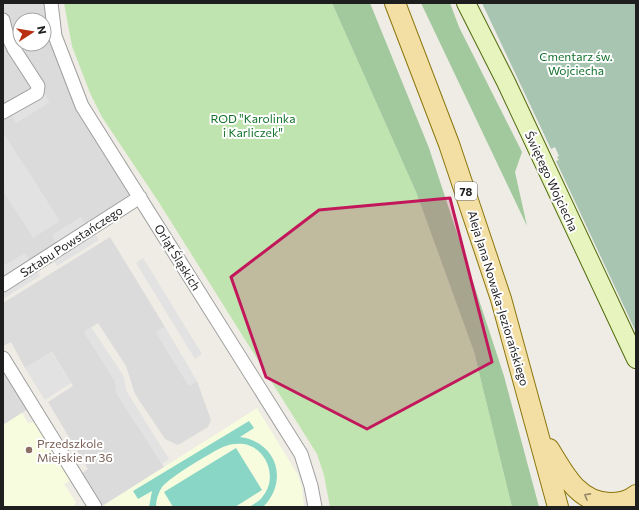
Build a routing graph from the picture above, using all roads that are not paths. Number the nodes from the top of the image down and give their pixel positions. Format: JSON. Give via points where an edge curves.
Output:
{"nodes":[{"id":1,"x":51,"y":3,"type":"edge"},
{"id":2,"x":395,"y":3,"type":"edge"},
{"id":3,"x":466,"y":3,"type":"edge"},
{"id":4,"x":3,"y":20,"type":"edge"},
{"id":5,"x":3,"y":112,"type":"edge"},
{"id":6,"x":140,"y":197,"type":"junction"},
{"id":7,"x":3,"y":285,"type":"edge"},
{"id":8,"x":3,"y":358,"type":"edge"},
{"id":9,"x":636,"y":359,"type":"edge"},
{"id":10,"x":540,"y":436,"type":"junction"},
{"id":11,"x":636,"y":495,"type":"edge"},
{"id":12,"x":96,"y":507,"type":"edge"},
{"id":13,"x":315,"y":507,"type":"edge"},
{"id":14,"x":558,"y":507,"type":"edge"}],
"edges":[{"from":1,"to":6,"type":"street","name":"Orląt Śląskich","via":[[55,36],[82,106]]},
{"from":2,"to":10,"type":"main road","name":"Aleja Jana Nowaka-Jeziorańskiego","number":"78","via":[[476,221]]},
{"from":3,"to":9,"type":"main road","name":"Świętego Wojciecha"},
{"from":4,"to":5,"type":"street","via":[[9,38],[38,86],[37,93]]},
{"from":6,"to":7,"type":"street","name":"Sztabu Powstańczego"},
{"from":6,"to":13,"type":"street","name":"Orląt Śląskich","via":[[301,454]]},
{"from":8,"to":12,"type":"street"},
{"from":11,"to":10,"type":"main road","one_way":true,"via":[[618,503],[602,503],[586,497],[571,482]]},
{"from":10,"to":14,"type":"main road","name":"Aleja Jana Nowaka-Jeziorańskiego","number":"78"}]}
